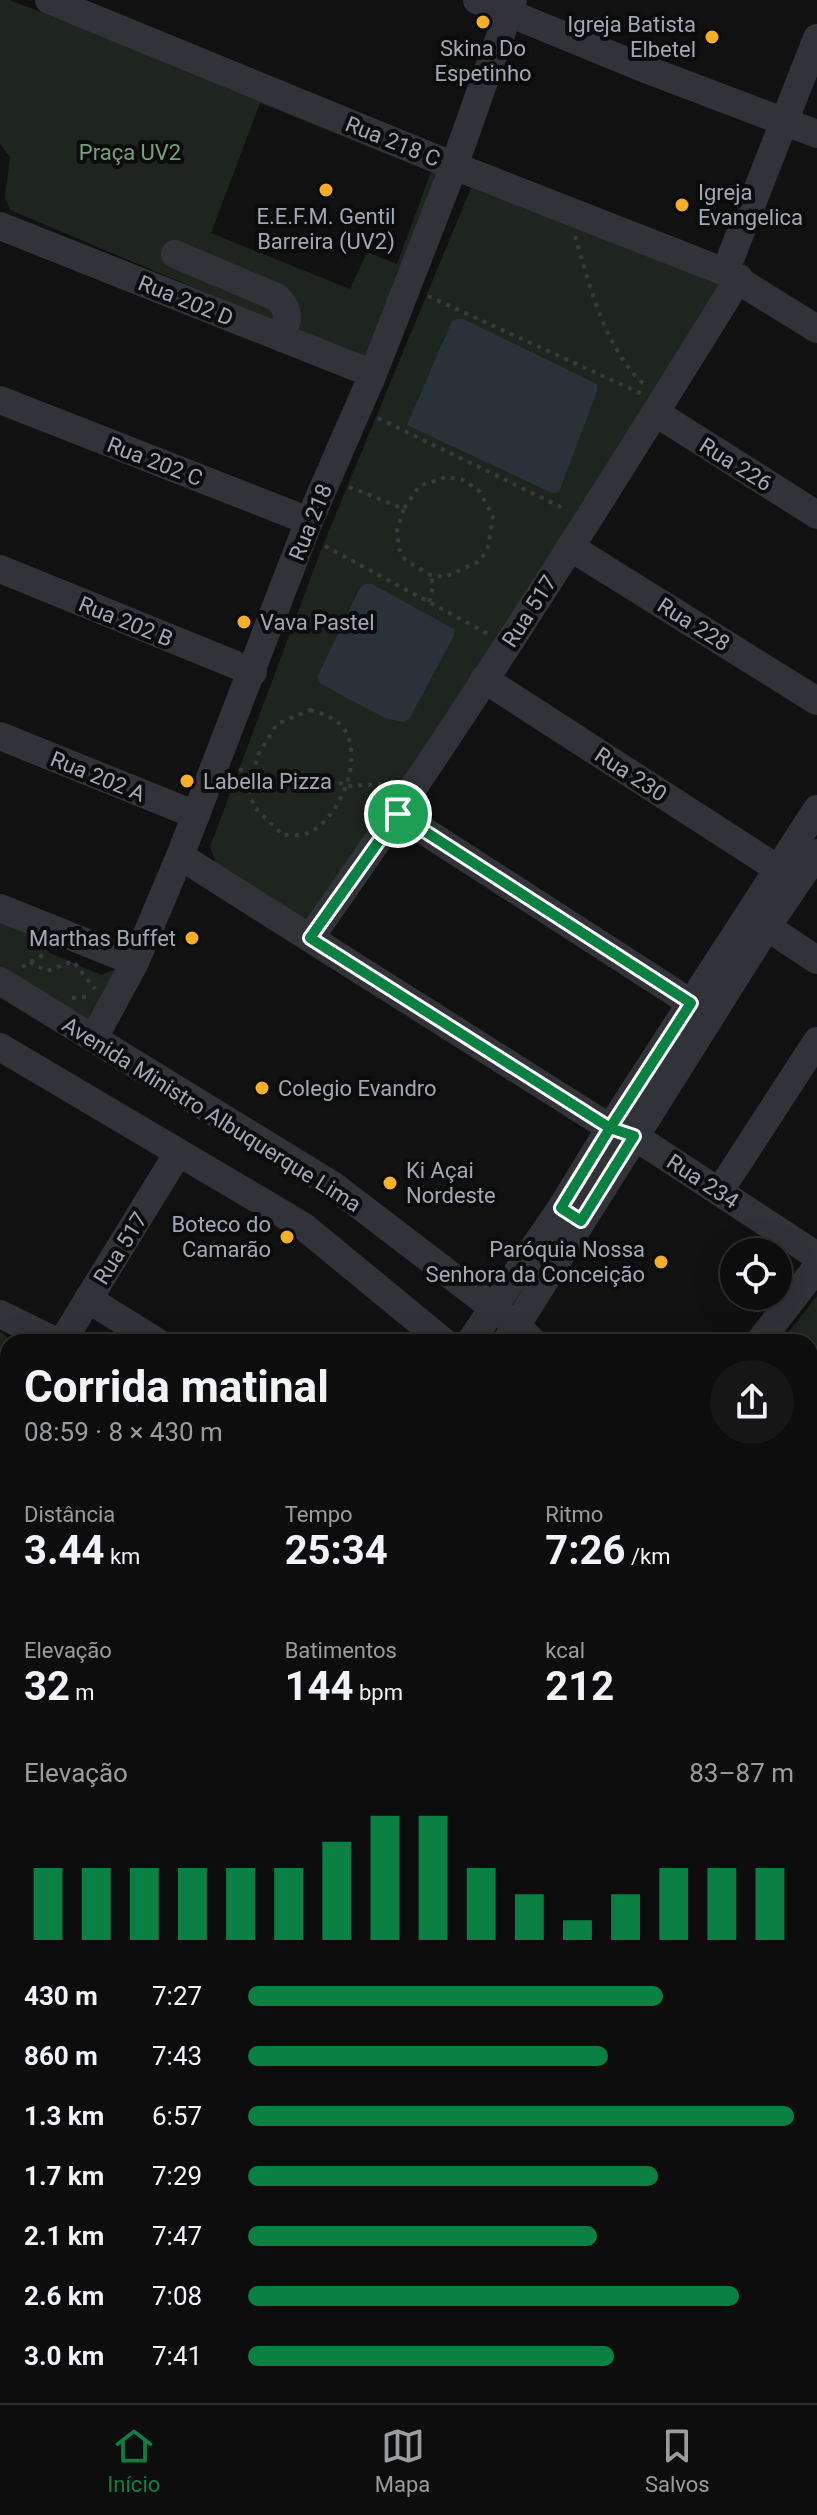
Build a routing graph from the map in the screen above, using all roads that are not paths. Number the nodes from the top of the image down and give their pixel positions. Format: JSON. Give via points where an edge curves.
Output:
{"nodes":[{"id":1,"x":49,"y":0,"type":"edge"},
{"id":2,"x":477,"y":0,"type":"edge"},
{"id":3,"x":510,"y":6,"type":"edge"},
{"id":4,"x":817,"y":38,"type":"edge"},
{"id":5,"x":784,"y":122,"type":"junction"},
{"id":6,"x":817,"y":134,"type":"edge"},
{"id":7,"x":454,"y":166,"type":"junction"},
{"id":8,"x":0,"y":226,"type":"edge"},
{"id":9,"x":175,"y":254,"type":"dead end"},
{"id":10,"x":732,"y":275,"type":"junction"},
{"id":11,"x":817,"y":329,"type":"edge"},
{"id":12,"x":282,"y":338,"type":"junction"},
{"id":13,"x":373,"y":374,"type":"junction"},
{"id":14,"x":650,"y":399,"type":"junction"},
{"id":15,"x":0,"y":400,"type":"edge"},
{"id":16,"x":817,"y":515,"type":"edge"},
{"id":17,"x":316,"y":533,"type":"junction"},
{"id":18,"x":570,"y":547,"type":"junction"},
{"id":19,"x":0,"y":569,"type":"edge"},
{"id":20,"x":253,"y":672,"type":"junction"},
{"id":21,"x":484,"y":679,"type":"junction"},
{"id":22,"x":817,"y":701,"type":"edge"},
{"id":23,"x":0,"y":736,"type":"edge"},
{"id":24,"x":817,"y":809,"type":"edge"},
{"id":25,"x":398,"y":814,"type":"junction"},
{"id":26,"x":196,"y":815,"type":"junction"},
{"id":27,"x":817,"y":853,"type":"edge"},
{"id":28,"x":180,"y":856,"type":"junction"},
{"id":29,"x":778,"y":869,"type":"junction"},
{"id":30,"x":0,"y":908,"type":"edge"},
{"id":31,"x":767,"y":927,"type":"junction"},
{"id":32,"x":310,"y":938,"type":"junction"},
{"id":33,"x":738,"y":953,"type":"junction"},
{"id":34,"x":817,"y":960,"type":"edge"},
{"id":35,"x":135,"y":962,"type":"junction"},
{"id":36,"x":10,"y":975,"type":"edge"},
{"id":37,"x":691,"y":1003,"type":"junction"},
{"id":38,"x":94,"y":1038,"type":"junction"},
{"id":39,"x":817,"y":1041,"type":"edge"},
{"id":40,"x":0,"y":1047,"type":"edge"},
{"id":41,"x":622,"y":1132,"type":"junction"},
{"id":42,"x":178,"y":1153,"type":"junction"},
{"id":43,"x":719,"y":1192,"type":"junction"},
{"id":44,"x":571,"y":1215,"type":"junction"},
{"id":45,"x":817,"y":1256,"type":"edge"},
{"id":46,"x":817,"y":1267,"type":"edge"},
{"id":47,"x":88,"y":1299,"type":"junction"},
{"id":48,"x":493,"y":1309,"type":"junction"},
{"id":49,"x":0,"y":1314,"type":"edge"},
{"id":50,"x":43,"y":1334,"type":"edge"},
{"id":51,"x":65,"y":1334,"type":"edge"},
{"id":52,"x":144,"y":1334,"type":"edge"},
{"id":53,"x":434,"y":1334,"type":"edge"},
{"id":54,"x":476,"y":1334,"type":"edge"},
{"id":55,"x":516,"y":1334,"type":"edge"},
{"id":56,"x":520,"y":1334,"type":"edge"},
{"id":57,"x":765,"y":1334,"type":"edge"}],
"edges":[{"from":1,"to":7,"type":"street","name":"Rua 218 C"},
{"from":2,"to":3,"type":"street"},
{"from":3,"to":5,"type":"street","via":[[648,70]]},
{"from":3,"to":7,"type":"street","name":"Rua 218"},
{"from":4,"to":5,"type":"street","name":"Rua 517"},
{"from":5,"to":6,"type":"street"},
{"from":5,"to":10,"type":"street","name":"Rua 517"},
{"from":7,"to":10,"type":"street","name":"Rua 218 C"},
{"from":7,"to":13,"type":"street","name":"Rua 218"},
{"from":8,"to":12,"type":"street","name":"Rua 202 D"},
{"from":9,"to":12,"type":"street","via":[[276,297],[287,309]]},
{"from":10,"to":11,"type":"street","name":"Rua 218 C"},
{"from":10,"to":14,"type":"street","name":"Rua 517"},
{"from":12,"to":13,"type":"street","name":"Rua 202 D"},
{"from":13,"to":17,"type":"street","name":"Rua 218"},
{"from":14,"to":16,"type":"street","name":"Rua 226"},
{"from":14,"to":18,"type":"street","name":"Rua 517"},
{"from":15,"to":17,"type":"street","name":"Rua 202 C"},
{"from":17,"to":20,"type":"street","name":"Rua 218"},
{"from":18,"to":21,"type":"street","name":"Rua 517"},
{"from":18,"to":22,"type":"street","name":"Rua 228"},
{"from":19,"to":20,"type":"street","name":"Rua 202 B"},
{"from":20,"to":26,"type":"street","name":"Rua 218"},
{"from":21,"to":25,"type":"street","name":"Rua 517"},
{"from":21,"to":29,"type":"street","name":"Rua 230"},
{"from":23,"to":26,"type":"street","name":"Rua 202 A"},
{"from":24,"to":29,"type":"street"},
{"from":25,"to":32,"type":"street","name":"Rua 517"},
{"from":25,"to":37,"type":"street"},
{"from":26,"to":28,"type":"street","name":"Rua 218"},
{"from":27,"to":31,"type":"street"},
{"from":28,"to":32,"type":"street","name":"Rua 234"},
{"from":28,"to":35,"type":"street","name":"Rua 218"},
{"from":29,"to":33,"type":"street"},
{"from":30,"to":35,"type":"street"},
{"from":31,"to":33,"type":"street"},
{"from":31,"to":34,"type":"street"},
{"from":32,"to":41,"type":"street","name":"Rua 234"},
{"from":33,"to":37,"type":"street"},
{"from":33,"to":41,"type":"street"},
{"from":35,"to":38,"type":"street","name":"Rua 218"},
{"from":36,"to":38,"type":"street","name":"Avenida Ministro Albuquerque Lima"},
{"from":37,"to":41,"type":"street"},
{"from":38,"to":48,"type":"street","name":"Avenida Ministro Albuquerque Lima","via":[[334,1186]]},
{"from":39,"to":43,"type":"street"},
{"from":40,"to":42,"type":"street"},
{"from":41,"to":43,"type":"street","name":"Rua 234"},
{"from":41,"to":44,"type":"street"},
{"from":42,"to":47,"type":"street","name":"Rua 517"},
{"from":42,"to":53,"type":"street","via":[[303,1226]]},
{"from":43,"to":45,"type":"street","name":"Rua 234"},
{"from":44,"to":48,"type":"street"},
{"from":44,"to":56,"type":"street"},
{"from":46,"to":57,"type":"street"},
{"from":47,"to":51,"type":"street","name":"Rua 517"},
{"from":47,"to":52,"type":"street"},
{"from":48,"to":54,"type":"street"},
{"from":48,"to":55,"type":"street","name":"Avenida Ministro Albuquerque Lima"},
{"from":49,"to":50,"type":"street"}]}
